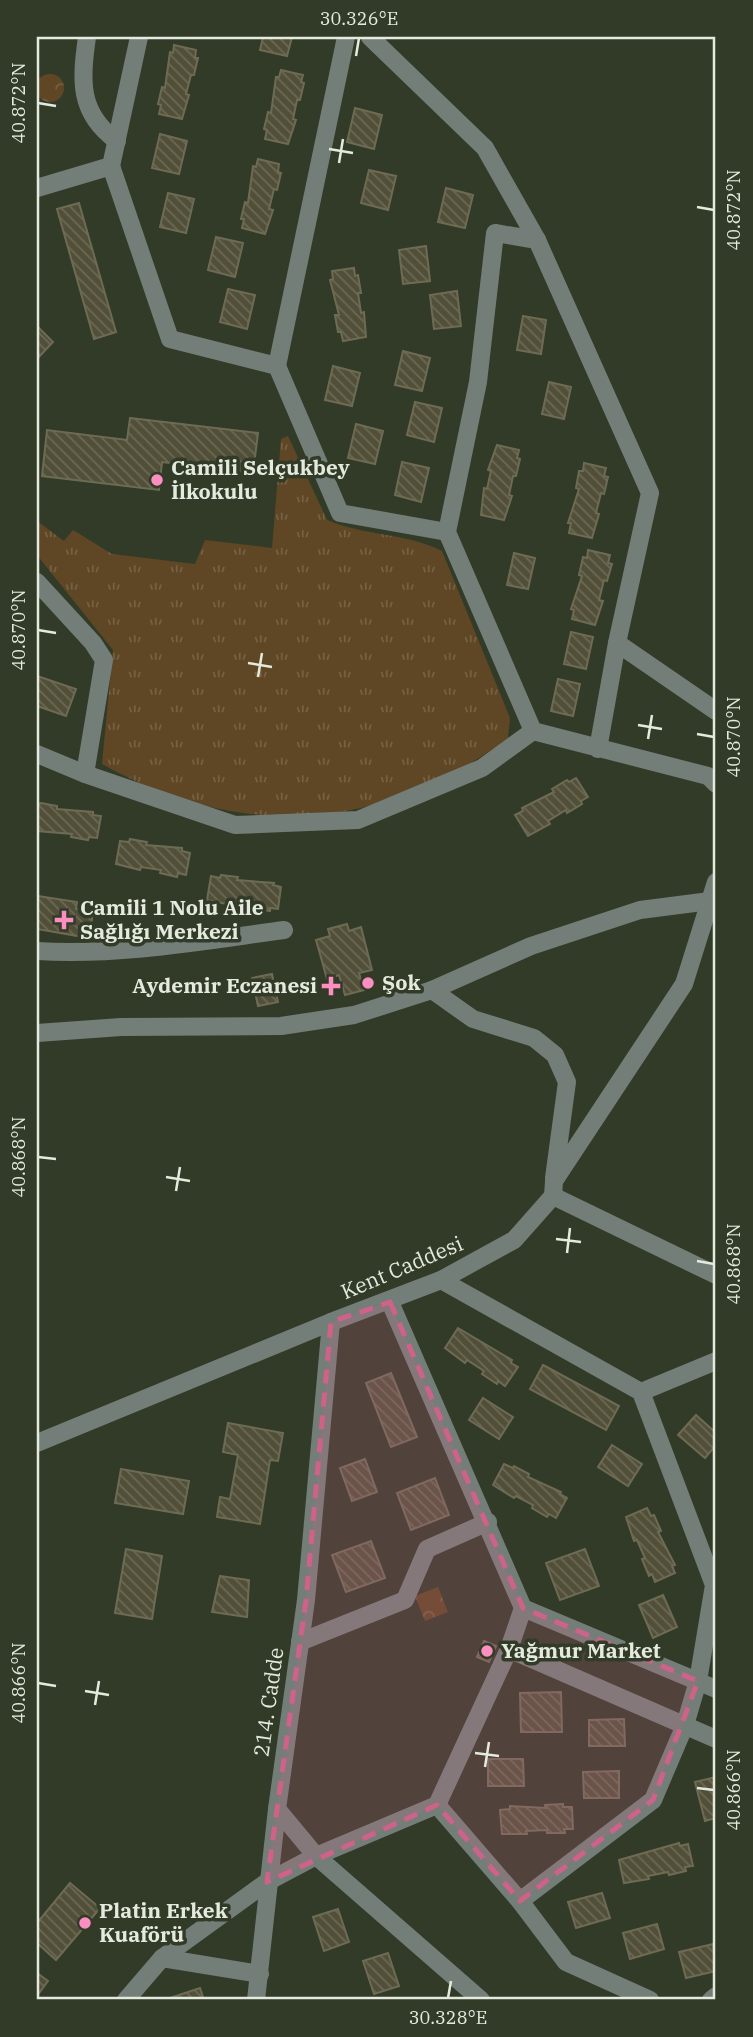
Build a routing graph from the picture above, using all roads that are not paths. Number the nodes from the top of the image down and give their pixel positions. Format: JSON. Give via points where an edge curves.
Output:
{"nodes":[{"id":1,"x":86,"y":37,"type":"edge"},
{"id":2,"x":139,"y":37,"type":"edge"},
{"id":3,"x":346,"y":37,"type":"edge"},
{"id":4,"x":370,"y":37,"type":"edge"},
{"id":5,"x":117,"y":141,"type":"junction"},
{"id":6,"x":111,"y":166,"type":"junction"},
{"id":7,"x":37,"y":188,"type":"edge"},
{"id":8,"x":537,"y":240,"type":"junction"},
{"id":9,"x":277,"y":366,"type":"junction"},
{"id":10,"x":447,"y":532,"type":"junction"},
{"id":11,"x":37,"y":582,"type":"edge"},
{"id":12,"x":617,"y":643,"type":"junction"},
{"id":13,"x":716,"y":711,"type":"edge"},
{"id":14,"x":533,"y":731,"type":"junction"},
{"id":15,"x":598,"y":749,"type":"junction"},
{"id":16,"x":37,"y":754,"type":"edge"},
{"id":17,"x":85,"y":774,"type":"junction"},
{"id":18,"x":716,"y":784,"type":"edge"},
{"id":19,"x":716,"y":881,"type":"edge"},
{"id":20,"x":710,"y":901,"type":"junction"},
{"id":21,"x":284,"y":930,"type":"dead end"},
{"id":22,"x":37,"y":951,"type":"edge"},
{"id":23,"x":432,"y":990,"type":"junction"},
{"id":24,"x":37,"y":1033,"type":"edge"},
{"id":25,"x":553,"y":1189,"type":"junction"},
{"id":26,"x":716,"y":1275,"type":"edge"},
{"id":27,"x":441,"y":1280,"type":"junction"},
{"id":28,"x":390,"y":1302,"type":"junction"},
{"id":29,"x":331,"y":1322,"type":"junction"},
{"id":30,"x":716,"y":1361,"type":"edge"},
{"id":31,"x":641,"y":1392,"type":"junction"},
{"id":32,"x":37,"y":1443,"type":"edge"},
{"id":33,"x":488,"y":1522,"type":"junction"},
{"id":34,"x":523,"y":1608,"type":"junction"},
{"id":35,"x":300,"y":1642,"type":"junction"},
{"id":36,"x":509,"y":1649,"type":"junction"},
{"id":37,"x":698,"y":1681,"type":"junction"},
{"id":38,"x":716,"y":1689,"type":"edge"},
{"id":39,"x":685,"y":1725,"type":"junction"},
{"id":40,"x":716,"y":1739,"type":"edge"},
{"id":41,"x":437,"y":1805,"type":"junction"},
{"id":42,"x":277,"y":1809,"type":"junction"},
{"id":43,"x":316,"y":1856,"type":"junction"},
{"id":44,"x":267,"y":1882,"type":"junction"},
{"id":45,"x":520,"y":1901,"type":"junction"},
{"id":46,"x":162,"y":1958,"type":"junction"},
{"id":47,"x":260,"y":1974,"type":"junction"},
{"id":48,"x":463,"y":1993,"type":"edge"},
{"id":49,"x":716,"y":1996,"type":"edge"},
{"id":50,"x":126,"y":2000,"type":"edge"},
{"id":51,"x":256,"y":2000,"type":"edge"},
{"id":52,"x":481,"y":2000,"type":"edge"},
{"id":53,"x":650,"y":2000,"type":"edge"},
{"id":54,"x":712,"y":2000,"type":"edge"}],
"edges":[{"from":1,"to":5,"type":"street","via":[[82,92],[89,108]]},
{"from":2,"to":5,"type":"street"},
{"from":3,"to":9,"type":"street"},
{"from":4,"to":8,"type":"street","via":[[485,148]]},
{"from":5,"to":6,"type":"street"},
{"from":6,"to":7,"type":"street"},
{"from":6,"to":9,"type":"street","via":[[170,339]]},
{"from":8,"to":10,"type":"street","via":[[495,233],[478,382]]},
{"from":8,"to":12,"type":"street","via":[[650,493]]},
{"from":9,"to":10,"type":"street","via":[[340,513]]},
{"from":10,"to":14,"type":"street"},
{"from":11,"to":17,"type":"street","via":[[104,660]]},
{"from":12,"to":13,"type":"street"},
{"from":12,"to":15,"type":"street"},
{"from":14,"to":15,"type":"street"},
{"from":14,"to":17,"type":"street","via":[[482,768],[358,820],[235,825]]},
{"from":15,"to":18,"type":"street","via":[[708,776]]},
{"from":16,"to":17,"type":"street"},
{"from":19,"to":20,"type":"street","name":"Kent Caddesi"},
{"from":20,"to":23,"type":"street","via":[[640,910],[531,946]]},
{"from":20,"to":25,"type":"street","name":"Kent Caddesi","via":[[684,984]]},
{"from":21,"to":22,"type":"street","via":[[169,946]]},
{"from":23,"to":24,"type":"street","via":[[354,1015],[281,1026]]},
{"from":23,"to":25,"type":"street","via":[[473,1019],[534,1038],[555,1055],[566,1082]]},
{"from":25,"to":26,"type":"street"},
{"from":25,"to":27,"type":"street","name":"Kent Caddesi","via":[[513,1240]]},
{"from":27,"to":28,"type":"street","name":"Kent Caddesi"},
{"from":27,"to":31,"type":"street"},
{"from":28,"to":29,"type":"street","name":"Kent Caddesi"},
{"from":28,"to":33,"type":"street"},
{"from":29,"to":32,"type":"street","name":"Kent Caddesi"},
{"from":29,"to":35,"type":"street","name":"214. Cadde"},
{"from":30,"to":31,"type":"street"},
{"from":31,"to":37,"type":"street","via":[[715,1585]]},
{"from":33,"to":34,"type":"street"},
{"from":33,"to":35,"type":"street","via":[[427,1549],[405,1600]]},
{"from":34,"to":36,"type":"street"},
{"from":34,"to":37,"type":"street"},
{"from":35,"to":42,"type":"street","name":"214. Cadde"},
{"from":36,"to":39,"type":"street"},
{"from":36,"to":41,"type":"street"},
{"from":37,"to":38,"type":"street"},
{"from":37,"to":39,"type":"street"},
{"from":39,"to":40,"type":"street"},
{"from":39,"to":45,"type":"street","via":[[653,1800]]},
{"from":41,"to":43,"type":"street"},
{"from":41,"to":45,"type":"street"},
{"from":42,"to":43,"type":"street"},
{"from":42,"to":44,"type":"street","name":"214. Cadde"},
{"from":43,"to":44,"type":"street"},
{"from":43,"to":48,"type":"street"},
{"from":44,"to":46,"type":"street"},
{"from":44,"to":47,"type":"street","name":"214. Cadde"},
{"from":45,"to":53,"type":"street","via":[[566,1962]]},
{"from":46,"to":47,"type":"street"},
{"from":46,"to":50,"type":"street"},
{"from":47,"to":51,"type":"street","name":"214. Cadde"},
{"from":48,"to":52,"type":"street"},
{"from":49,"to":54,"type":"street"}]}
